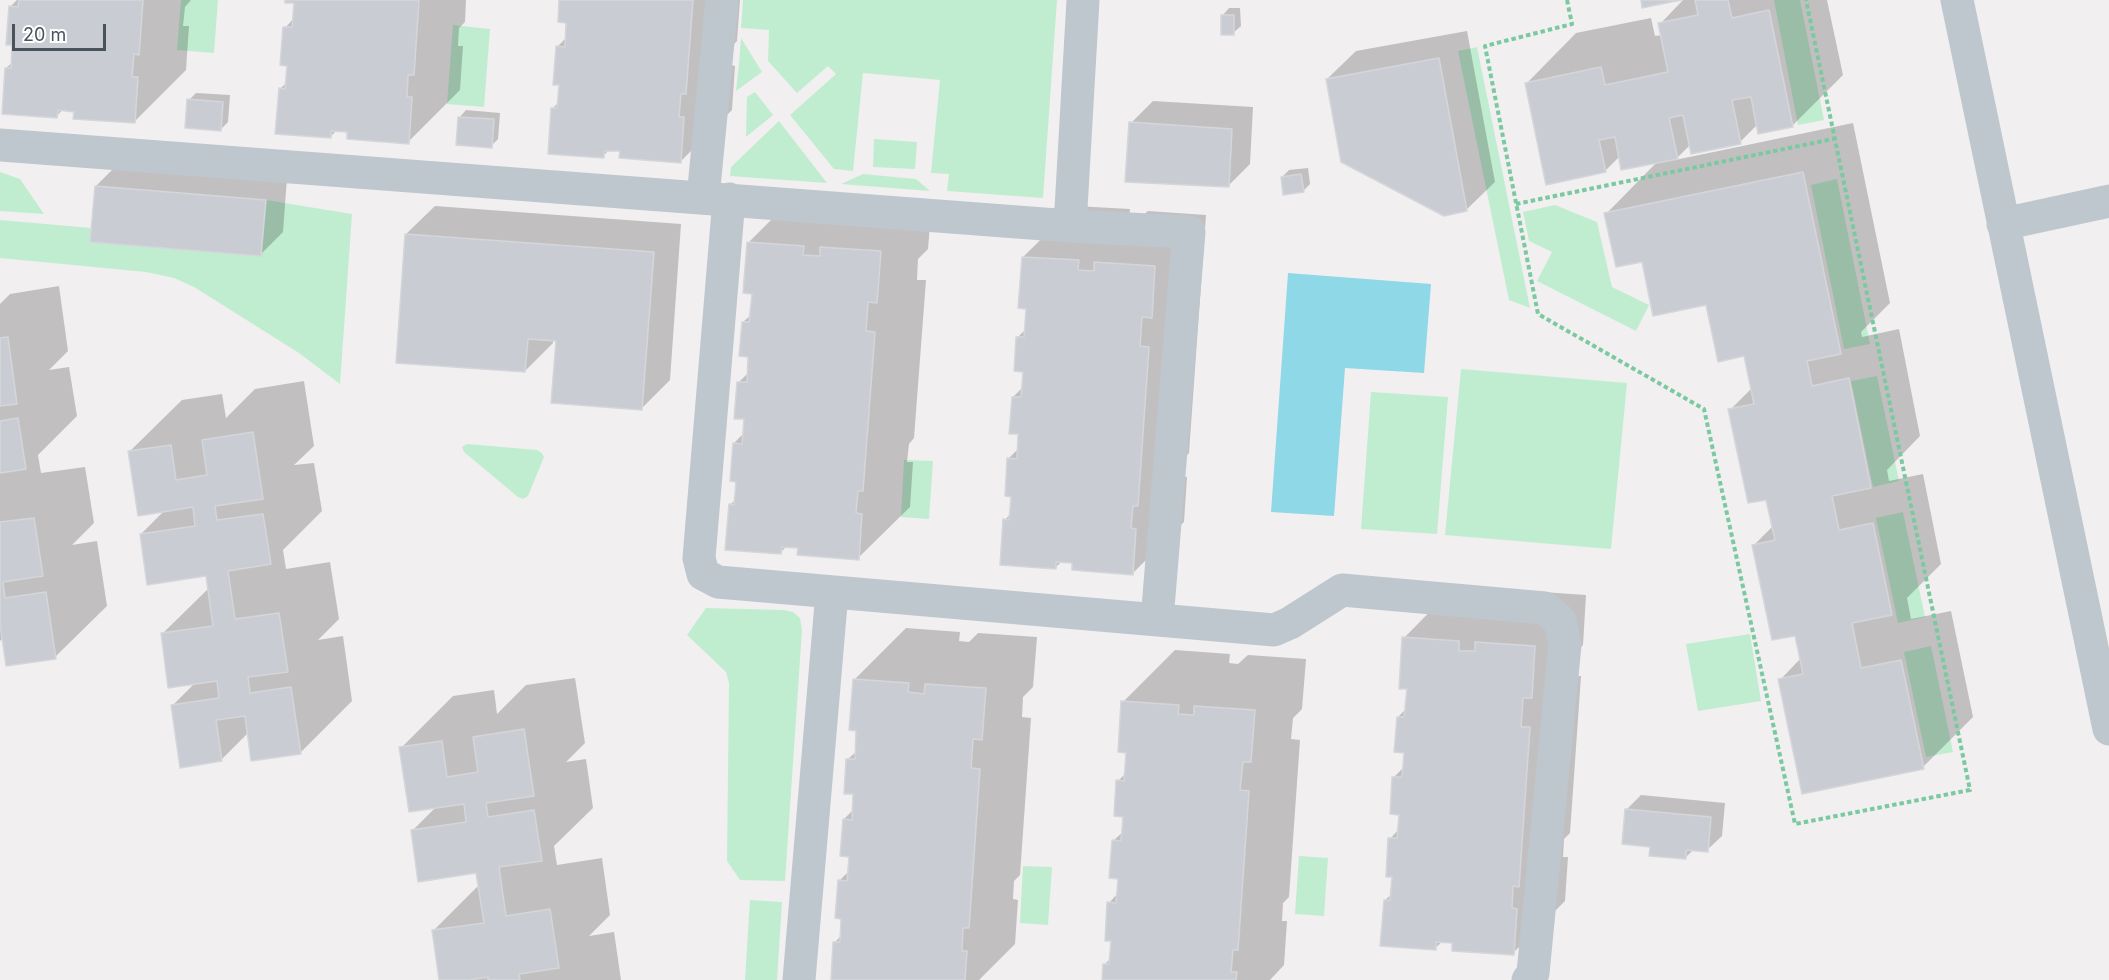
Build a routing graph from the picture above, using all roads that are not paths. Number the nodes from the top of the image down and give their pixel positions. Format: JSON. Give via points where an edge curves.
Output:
{"nodes":[{"id":1,"x":722,"y":0,"type":"edge"},
{"id":2,"x":1083,"y":0,"type":"edge"},
{"id":3,"x":1957,"y":0,"type":"edge"},
{"id":4,"x":0,"y":145,"type":"edge"},
{"id":5,"x":716,"y":198,"type":"junction"},
{"id":6,"x":2109,"y":201,"type":"edge"},
{"id":7,"x":2003,"y":224,"type":"junction"},
{"id":8,"x":1070,"y":226,"type":"junction"},
{"id":9,"x":832,"y":592,"type":"junction"},
{"id":10,"x":1157,"y":620,"type":"junction"},
{"id":11,"x":2100,"y":638,"type":"edge"},
{"id":12,"x":2109,"y":729,"type":"edge"},
{"id":13,"x":799,"y":980,"type":"edge"},
{"id":14,"x":1528,"y":980,"type":"edge"}],
"edges":[{"from":1,"to":5,"type":"street"},
{"from":2,"to":8,"type":"street"},
{"from":3,"to":7,"type":"street"},
{"from":4,"to":5,"type":"street"},
{"from":5,"to":8,"type":"street"},
{"from":5,"to":9,"type":"street","via":[[699,558],[703,574],[718,582]]},
{"from":6,"to":7,"type":"street"},
{"from":7,"to":11,"type":"street"},
{"from":8,"to":10,"type":"street","via":[[1189,232]]},
{"from":9,"to":10,"type":"street"},
{"from":9,"to":13,"type":"street"},
{"from":10,"to":14,"type":"street","via":[[1275,630],[1342,590],[1545,608],[1560,621],[1565,645],[1533,973]]},
{"from":11,"to":12,"type":"street"}]}
